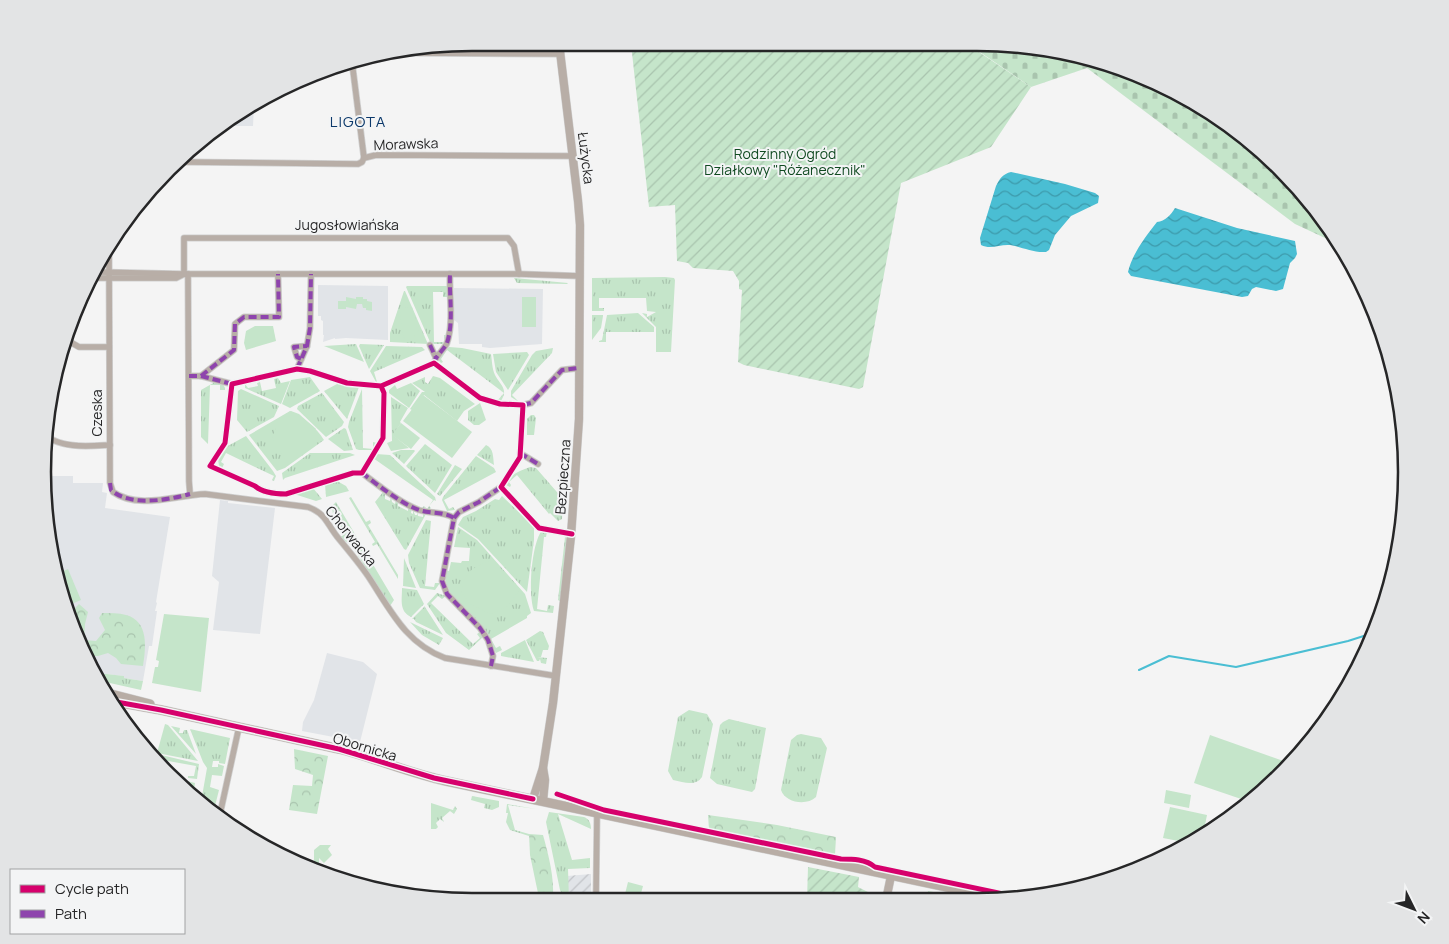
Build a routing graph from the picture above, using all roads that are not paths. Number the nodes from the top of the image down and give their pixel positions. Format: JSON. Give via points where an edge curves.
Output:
{"nodes":[{"id":1,"x":560,"y":51,"type":"edge"},
{"id":2,"x":434,"y":53,"type":"edge"},
{"id":3,"x":561,"y":54,"type":"junction"},
{"id":4,"x":353,"y":69,"type":"edge"},
{"id":5,"x":572,"y":156,"type":"junction"},
{"id":6,"x":364,"y":158,"type":"junction"},
{"id":7,"x":188,"y":162,"type":"edge"},
{"id":8,"x":108,"y":262,"type":"edge"},
{"id":9,"x":102,"y":273,"type":"edge"},
{"id":10,"x":186,"y":274,"type":"junction"},
{"id":11,"x":278,"y":274,"type":"junction"},
{"id":12,"x":311,"y":274,"type":"junction"},
{"id":13,"x":450,"y":274,"type":"junction"},
{"id":14,"x":519,"y":274,"type":"junction"},
{"id":15,"x":108,"y":275,"type":"junction"},
{"id":16,"x":580,"y":276,"type":"junction"},
{"id":17,"x":100,"y":277,"type":"edge"},
{"id":18,"x":72,"y":343,"type":"edge"},
{"id":19,"x":430,"y":345,"type":"dead end"},
{"id":20,"x":307,"y":346,"type":"junction"},
{"id":21,"x":109,"y":347,"type":"junction"},
{"id":22,"x":301,"y":359,"type":"junction"},
{"id":23,"x":434,"y":360,"type":"junction"},
{"id":24,"x":579,"y":368,"type":"junction"},
{"id":25,"x":297,"y":370,"type":"junction"},
{"id":26,"x":189,"y":376,"type":"junction"},
{"id":27,"x":201,"y":376,"type":"junction"},
{"id":28,"x":232,"y":384,"type":"junction"},
{"id":29,"x":382,"y":386,"type":"junction"},
{"id":30,"x":524,"y":405,"type":"junction"},
{"id":31,"x":53,"y":439,"type":"edge"},
{"id":32,"x":110,"y":445,"type":"junction"},
{"id":33,"x":520,"y":453,"type":"junction"},
{"id":34,"x":538,"y":464,"type":"dead end"},
{"id":35,"x":362,"y":472,"type":"junction"},
{"id":36,"x":501,"y":487,"type":"junction"},
{"id":37,"x":190,"y":494,"type":"junction"},
{"id":38,"x":454,"y":518,"type":"junction"},
{"id":39,"x":572,"y":534,"type":"junction"},
{"id":40,"x":492,"y":666,"type":"junction"},
{"id":41,"x":556,"y":676,"type":"junction"},
{"id":42,"x":115,"y":694,"type":"edge"},
{"id":43,"x":121,"y":704,"type":"edge"},
{"id":44,"x":161,"y":710,"type":"junction"},
{"id":45,"x":239,"y":727,"type":"junction"},
{"id":46,"x":538,"y":800,"type":"junction"},
{"id":47,"x":221,"y":810,"type":"edge"},
{"id":48,"x":597,"y":814,"type":"junction"},
{"id":49,"x":891,"y":876,"type":"junction"},
{"id":50,"x":596,"y":893,"type":"edge"},
{"id":51,"x":887,"y":893,"type":"edge"},
{"id":52,"x":974,"y":893,"type":"edge"}],
"edges":[{"from":1,"to":3,"type":"street","name":"Łużycka"},
{"from":2,"to":3,"type":"street"},
{"from":3,"to":5,"type":"street","name":"Łużycka"},
{"from":4,"to":6,"type":"street"},
{"from":5,"to":6,"type":"street","name":"Morawska","via":[[376,155]]},
{"from":5,"to":16,"type":"street","name":"Łużycka","via":[[579,209]]},
{"from":6,"to":7,"type":"street","name":"Morawska","via":[[358,164]]},
{"from":8,"to":15,"type":"street","name":"Czeska"},
{"from":9,"to":15,"type":"street"},
{"from":10,"to":11,"type":"street"},
{"from":10,"to":14,"type":"street","name":"Jugosłowiańska","via":[[184,238],[508,238],[514,246]]},
{"from":10,"to":15,"type":"street","via":[[176,278]]},
{"from":10,"to":26,"type":"street"},
{"from":11,"to":12,"type":"street"},
{"from":11,"to":27,"type":"street","via":[[279,317],[244,316],[235,324],[234,350]]},
{"from":12,"to":13,"type":"street"},
{"from":12,"to":20,"type":"street"},
{"from":13,"to":14,"type":"street"},
{"from":13,"to":23,"type":"street","via":[[449,333],[446,345]]},
{"from":14,"to":16,"type":"street"},
{"from":15,"to":17,"type":"street"},
{"from":15,"to":21,"type":"street","name":"Czeska"},
{"from":16,"to":24,"type":"street","name":"Bezpieczna"},
{"from":18,"to":21,"type":"street"},
{"from":19,"to":23,"type":"street"},
{"from":20,"to":22,"type":"street"},
{"from":20,"to":22,"type":"street","via":[[294,346],[297,357]]},
{"from":21,"to":32,"type":"street","name":"Czeska"},
{"from":22,"to":25,"type":"street"},
{"from":23,"to":29,"type":"street"},
{"from":23,"to":30,"type":"street","via":[[480,398],[500,404]]},
{"from":24,"to":30,"type":"street","via":[[562,370],[531,403]]},
{"from":24,"to":39,"type":"street","name":"Bezpieczna"},
{"from":25,"to":28,"type":"street"},
{"from":25,"to":29,"type":"street","via":[[347,383]]},
{"from":26,"to":27,"type":"street"},
{"from":26,"to":37,"type":"street"},
{"from":27,"to":28,"type":"street"},
{"from":28,"to":35,"type":"street","via":[[225,443],[210,466],[260,490],[279,494]]},
{"from":29,"to":35,"type":"street","via":[[383,438]]},
{"from":30,"to":33,"type":"street"},
{"from":31,"to":32,"type":"street","via":[[73,445]]},
{"from":32,"to":37,"type":"street","name":"Czeska","via":[[110,487],[113,492],[144,501]]},
{"from":33,"to":34,"type":"street"},
{"from":33,"to":36,"type":"street","via":[[519,461]]},
{"from":35,"to":38,"type":"street","via":[[414,508]]},
{"from":36,"to":38,"type":"street"},
{"from":36,"to":39,"type":"street","via":[[539,528]]},
{"from":37,"to":40,"type":"street","name":"Chorwacka","via":[[318,511],[367,574],[397,621],[418,644],[445,658]]},
{"from":38,"to":40,"type":"street","via":[[442,582],[447,594],[488,640],[493,656]]},
{"from":39,"to":41,"type":"street","name":"Bezpieczna"},
{"from":40,"to":41,"type":"street","name":"Chorwacka"},
{"from":41,"to":46,"type":"street","name":"Bezpieczna"},
{"from":42,"to":44,"type":"main road","name":"Obornicka"},
{"from":43,"to":44,"type":"main road","name":"Obornicka"},
{"from":44,"to":45,"type":"main road","name":"Obornicka"},
{"from":45,"to":46,"type":"main road","name":"Obornicka","via":[[350,752],[434,778]]},
{"from":45,"to":47,"type":"street"},
{"from":46,"to":48,"type":"main road","name":"Obornicka"},
{"from":48,"to":49,"type":"main road","name":"Obornicka"},
{"from":48,"to":50,"type":"street"},
{"from":49,"to":51,"type":"street"},
{"from":49,"to":52,"type":"main road","name":"Obornicka"}]}
